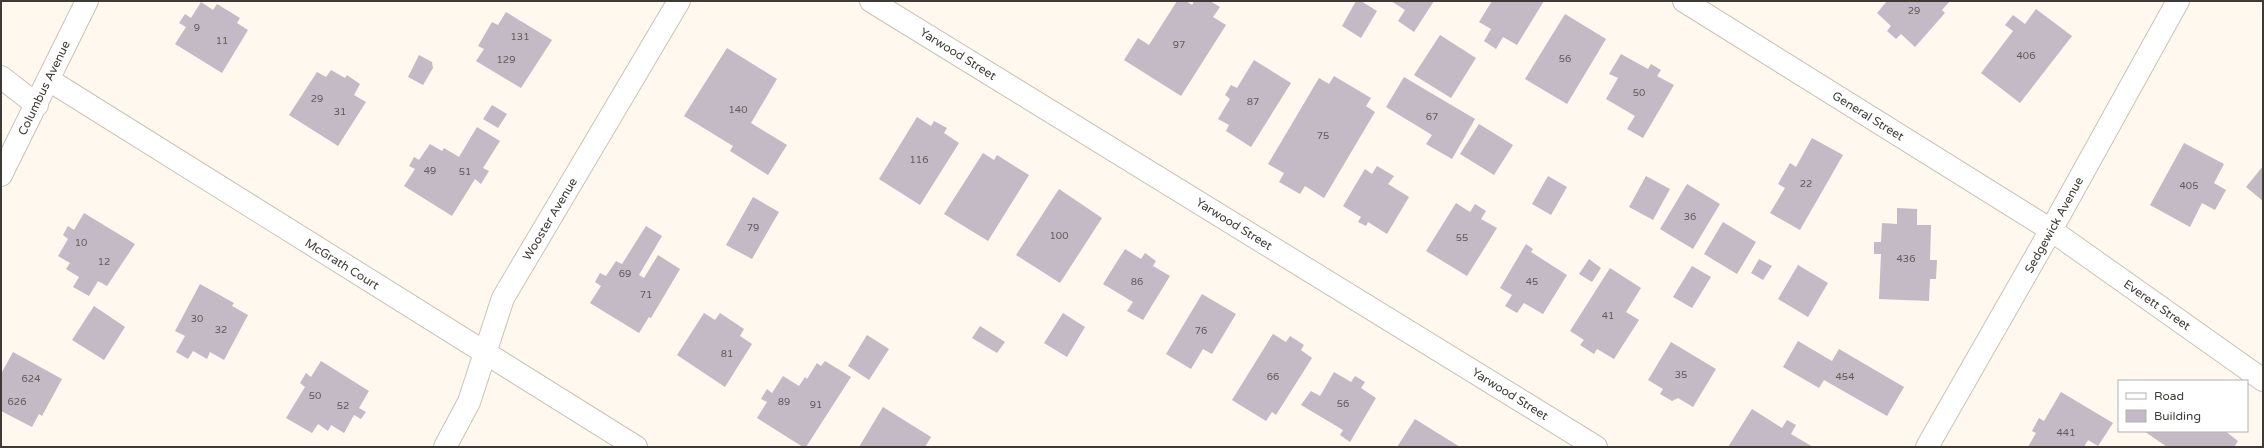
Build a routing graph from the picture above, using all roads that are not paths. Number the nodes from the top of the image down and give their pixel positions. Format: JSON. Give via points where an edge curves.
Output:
{"nodes":[{"id":1,"x":87,"y":1,"type":"edge"},
{"id":2,"x":679,"y":1,"type":"edge"},
{"id":3,"x":871,"y":1,"type":"edge"},
{"id":4,"x":1684,"y":1,"type":"edge"},
{"id":5,"x":2178,"y":1,"type":"edge"},
{"id":6,"x":1,"y":77,"type":"edge"},
{"id":7,"x":49,"y":80,"type":"junction"},
{"id":8,"x":37,"y":104,"type":"junction"},
{"id":9,"x":1,"y":175,"type":"edge"},
{"id":10,"x":2051,"y":230,"type":"junction"},
{"id":11,"x":485,"y":354,"type":"junction"},
{"id":12,"x":2263,"y":380,"type":"edge"},
{"id":13,"x":445,"y":447,"type":"edge"},
{"id":14,"x":636,"y":447,"type":"edge"},
{"id":15,"x":1596,"y":447,"type":"edge"},
{"id":16,"x":1927,"y":447,"type":"edge"}],
"edges":[{"from":1,"to":7,"type":"street","name":"Columbus Avenue"},
{"from":2,"to":11,"type":"street","name":"Wooster Avenue","via":[[503,298]]},
{"from":3,"to":15,"type":"street","name":"Yarwood Street"},
{"from":4,"to":10,"type":"street","name":"General Street"},
{"from":5,"to":10,"type":"street","name":"Sedgewick Avenue"},
{"from":6,"to":8,"type":"street"},
{"from":7,"to":8,"type":"street","name":"Columbus Avenue"},
{"from":7,"to":11,"type":"street","name":"McGrath Court"},
{"from":8,"to":9,"type":"street","name":"Columbus Avenue"},
{"from":10,"to":12,"type":"street","name":"Everett Street"},
{"from":10,"to":16,"type":"street","name":"Sedgewick Avenue"},
{"from":11,"to":13,"type":"street","name":"Wooster Avenue","via":[[469,402]]},
{"from":11,"to":14,"type":"street","name":"McGrath Court"}]}
